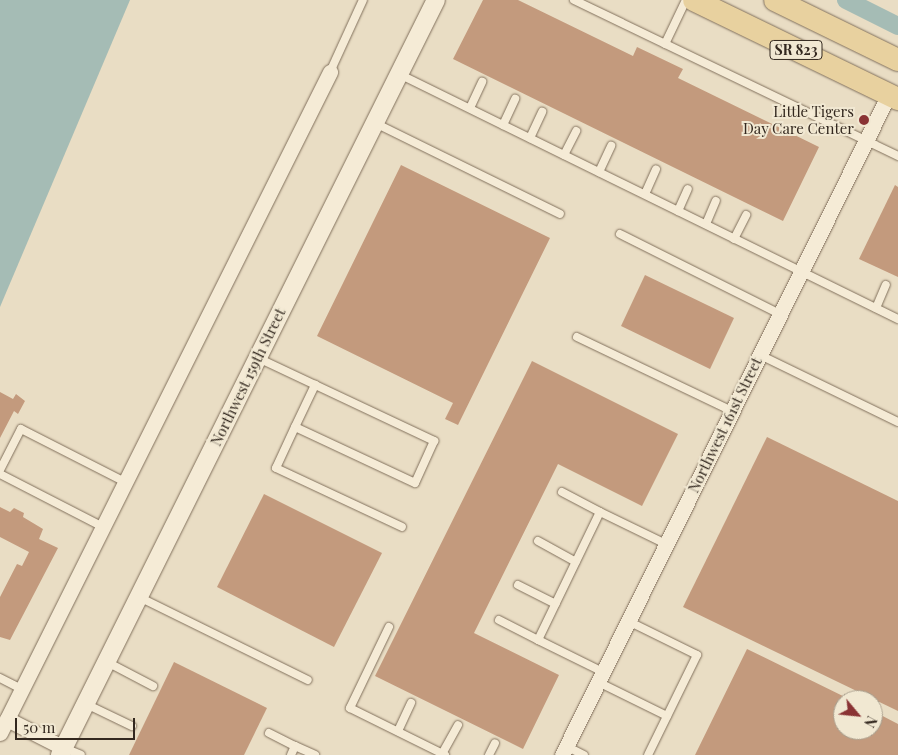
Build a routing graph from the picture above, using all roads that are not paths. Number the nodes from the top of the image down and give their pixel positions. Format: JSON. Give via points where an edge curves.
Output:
{"nodes":[{"id":1,"x":363,"y":0,"type":"edge"},
{"id":2,"x":436,"y":0,"type":"edge"},
{"id":3,"x":574,"y":0,"type":"edge"},
{"id":4,"x":686,"y":0,"type":"edge"},
{"id":5,"x":694,"y":0,"type":"edge"},
{"id":6,"x":775,"y":0,"type":"edge"},
{"id":7,"x":665,"y":44,"type":"junction"},
{"id":8,"x":898,"y":60,"type":"edge"},
{"id":9,"x":330,"y":72,"type":"joint"},
{"id":10,"x":399,"y":74,"type":"junction"},
{"id":11,"x":482,"y":82,"type":"dead end"},
{"id":12,"x":893,"y":97,"type":"edge"},
{"id":13,"x":515,"y":98,"type":"dead end"},
{"id":14,"x":470,"y":108,"type":"junction"},
{"id":15,"x":542,"y":112,"type":"dead end"},
{"id":16,"x":375,"y":123,"type":"junction"},
{"id":17,"x":503,"y":125,"type":"junction"},
{"id":18,"x":576,"y":131,"type":"dead end"},
{"id":19,"x":530,"y":138,"type":"junction"},
{"id":20,"x":866,"y":140,"type":"junction"},
{"id":21,"x":611,"y":146,"type":"dead end"},
{"id":22,"x":564,"y":155,"type":"junction"},
{"id":23,"x":898,"y":156,"type":"edge"},
{"id":24,"x":656,"y":169,"type":"dead end"},
{"id":25,"x":599,"y":172,"type":"junction"},
{"id":26,"x":688,"y":189,"type":"dead end"},
{"id":27,"x":645,"y":194,"type":"junction"},
{"id":28,"x":716,"y":201,"type":"dead end"},
{"id":29,"x":678,"y":211,"type":"junction"},
{"id":30,"x":560,"y":214,"type":"dead end"},
{"id":31,"x":746,"y":215,"type":"dead end"},
{"id":32,"x":706,"y":224,"type":"junction"},
{"id":33,"x":620,"y":234,"type":"dead end"},
{"id":34,"x":734,"y":239,"type":"junction"},
{"id":35,"x":801,"y":271,"type":"junction"},
{"id":36,"x":886,"y":285,"type":"dead end"},
{"id":37,"x":876,"y":308,"type":"junction"},
{"id":38,"x":780,"y":314,"type":"junction"},
{"id":39,"x":898,"y":319,"type":"edge"},
{"id":40,"x":576,"y":337,"type":"dead end"},
{"id":41,"x":760,"y":355,"type":"junction"},
{"id":42,"x":258,"y":358,"type":"junction"},
{"id":43,"x":315,"y":385,"type":"junction"},
{"id":44,"x":732,"y":411,"type":"junction"},
{"id":45,"x":898,"y":422,"type":"edge"},
{"id":46,"x":295,"y":427,"type":"junction"},
{"id":47,"x":0,"y":470,"type":"edge"},
{"id":48,"x":0,"y":474,"type":"edge"},
{"id":49,"x":123,"y":481,"type":"junction"},
{"id":50,"x":562,"y":492,"type":"dead end"},
{"id":51,"x":600,"y":512,"type":"junction"},
{"id":52,"x":101,"y":526,"type":"junction"},
{"id":53,"x":402,"y":527,"type":"dead end"},
{"id":54,"x":538,"y":541,"type":"dead end"},
{"id":55,"x":666,"y":544,"type":"junction"},
{"id":56,"x":576,"y":562,"type":"junction"},
{"id":57,"x":518,"y":585,"type":"dead end"},
{"id":58,"x":139,"y":597,"type":"junction"},
{"id":59,"x":556,"y":604,"type":"junction"},
{"id":60,"x":499,"y":620,"type":"dead end"},
{"id":61,"x":628,"y":621,"type":"junction"},
{"id":62,"x":389,"y":627,"type":"dead end"},
{"id":63,"x":538,"y":640,"type":"junction"},
{"id":64,"x":107,"y":662,"type":"junction"},
{"id":65,"x":600,"y":677,"type":"junction"},
{"id":66,"x":0,"y":678,"type":"edge"},
{"id":67,"x":308,"y":680,"type":"dead end"},
{"id":68,"x":153,"y":686,"type":"dead end"},
{"id":69,"x":22,"y":689,"type":"junction"},
{"id":70,"x":411,"y":703,"type":"dead end"},
{"id":71,"x":86,"y":704,"type":"junction"},
{"id":72,"x":667,"y":716,"type":"junction"},
{"id":73,"x":458,"y":725,"type":"dead end"},
{"id":74,"x":4,"y":726,"type":"edge"},
{"id":75,"x":132,"y":726,"type":"dead end"},
{"id":76,"x":398,"y":731,"type":"junction"},
{"id":77,"x":269,"y":733,"type":"dead end"},
{"id":78,"x":494,"y":743,"type":"dead end"},
{"id":79,"x":295,"y":746,"type":"junction"},
{"id":80,"x":62,"y":751,"type":"edge"},
{"id":81,"x":564,"y":751,"type":"edge"},
{"id":82,"x":444,"y":754,"type":"edge"},
{"id":83,"x":81,"y":755,"type":"edge"},
{"id":84,"x":291,"y":755,"type":"edge"},
{"id":85,"x":315,"y":755,"type":"edge"},
{"id":86,"x":489,"y":755,"type":"edge"},
{"id":87,"x":584,"y":755,"type":"edge"},
{"id":88,"x":648,"y":755,"type":"edge"}],
"edges":[{"from":1,"to":9,"type":"lane"},
{"from":2,"to":10,"type":"street","name":"Northwest 159th Street"},
{"from":3,"to":7,"type":"lane"},
{"from":4,"to":7,"type":"lane"},
{"from":5,"to":12,"type":"main road","number":"SR 823"},
{"from":6,"to":8,"type":"main road","number":"SR 823"},
{"from":7,"to":20,"type":"lane"},
{"from":9,"to":49,"type":"street"},
{"from":10,"to":14,"type":"lane"},
{"from":10,"to":16,"type":"street","name":"Northwest 159th Street"},
{"from":11,"to":14,"type":"lane"},
{"from":12,"to":20,"type":"street","name":"Northwest 161st Street"},
{"from":13,"to":17,"type":"lane"},
{"from":14,"to":17,"type":"lane"},
{"from":15,"to":19,"type":"lane"},
{"from":16,"to":30,"type":"lane"},
{"from":16,"to":42,"type":"street","name":"Northwest 159th Street"},
{"from":17,"to":19,"type":"lane"},
{"from":18,"to":22,"type":"lane"},
{"from":19,"to":22,"type":"lane"},
{"from":20,"to":23,"type":"lane"},
{"from":20,"to":35,"type":"street","name":"Northwest 161st Street"},
{"from":21,"to":25,"type":"lane"},
{"from":22,"to":25,"type":"lane"},
{"from":24,"to":27,"type":"lane"},
{"from":25,"to":27,"type":"lane"},
{"from":26,"to":29,"type":"lane"},
{"from":27,"to":29,"type":"lane"},
{"from":28,"to":32,"type":"lane"},
{"from":29,"to":32,"type":"lane"},
{"from":31,"to":34,"type":"lane"},
{"from":32,"to":34,"type":"lane"},
{"from":33,"to":38,"type":"lane"},
{"from":34,"to":35,"type":"lane"},
{"from":35,"to":37,"type":"lane"},
{"from":35,"to":38,"type":"street","name":"Northwest 161st Street"},
{"from":36,"to":37,"type":"lane"},
{"from":37,"to":39,"type":"lane"},
{"from":38,"to":41,"type":"street","name":"Northwest 161st Street"},
{"from":40,"to":44,"type":"lane"},
{"from":41,"to":44,"type":"street","name":"Northwest 161st Street"},
{"from":41,"to":45,"type":"lane"},
{"from":42,"to":43,"type":"lane"},
{"from":42,"to":58,"type":"street","name":"Northwest 159th Street"},
{"from":43,"to":46,"type":"lane"},
{"from":43,"to":46,"type":"lane","via":[[434,441],[415,483]]},
{"from":44,"to":55,"type":"street","name":"Northwest 161st Street"},
{"from":46,"to":53,"type":"lane","via":[[276,468]]},
{"from":47,"to":49,"type":"lane","via":[[21,429]]},
{"from":48,"to":52,"type":"lane"},
{"from":49,"to":52,"type":"street"},
{"from":50,"to":51,"type":"lane"},
{"from":51,"to":55,"type":"lane"},
{"from":51,"to":56,"type":"lane"},
{"from":52,"to":69,"type":"street"},
{"from":54,"to":56,"type":"lane"},
{"from":55,"to":61,"type":"street","name":"Northwest 161st Street"},
{"from":56,"to":59,"type":"lane"},
{"from":57,"to":59,"type":"lane"},
{"from":58,"to":64,"type":"street","name":"Northwest 159th Street"},
{"from":58,"to":67,"type":"lane"},
{"from":59,"to":63,"type":"lane"},
{"from":60,"to":63,"type":"lane"},
{"from":61,"to":65,"type":"street","name":"Northwest 161st Street"},
{"from":61,"to":72,"type":"lane","via":[[697,655]]},
{"from":62,"to":76,"type":"lane","via":[[350,708]]},
{"from":63,"to":65,"type":"lane"},
{"from":64,"to":68,"type":"lane"},
{"from":64,"to":71,"type":"street","name":"Northwest 159th Street"},
{"from":65,"to":72,"type":"lane"},
{"from":65,"to":81,"type":"street","name":"Northwest 161st Street"},
{"from":66,"to":69,"type":"lane"},
{"from":69,"to":74,"type":"street"},
{"from":70,"to":76,"type":"lane"},
{"from":71,"to":75,"type":"lane"},
{"from":71,"to":80,"type":"street","name":"Northwest 159th Street"},
{"from":72,"to":88,"type":"lane"},
{"from":73,"to":82,"type":"lane"},
{"from":74,"to":80,"type":"street"},
{"from":76,"to":82,"type":"lane"},
{"from":77,"to":79,"type":"lane"},
{"from":78,"to":86,"type":"lane"},
{"from":79,"to":84,"type":"lane"},
{"from":79,"to":85,"type":"lane"},
{"from":80,"to":83,"type":"lane"},
{"from":81,"to":87,"type":"lane"}]}
